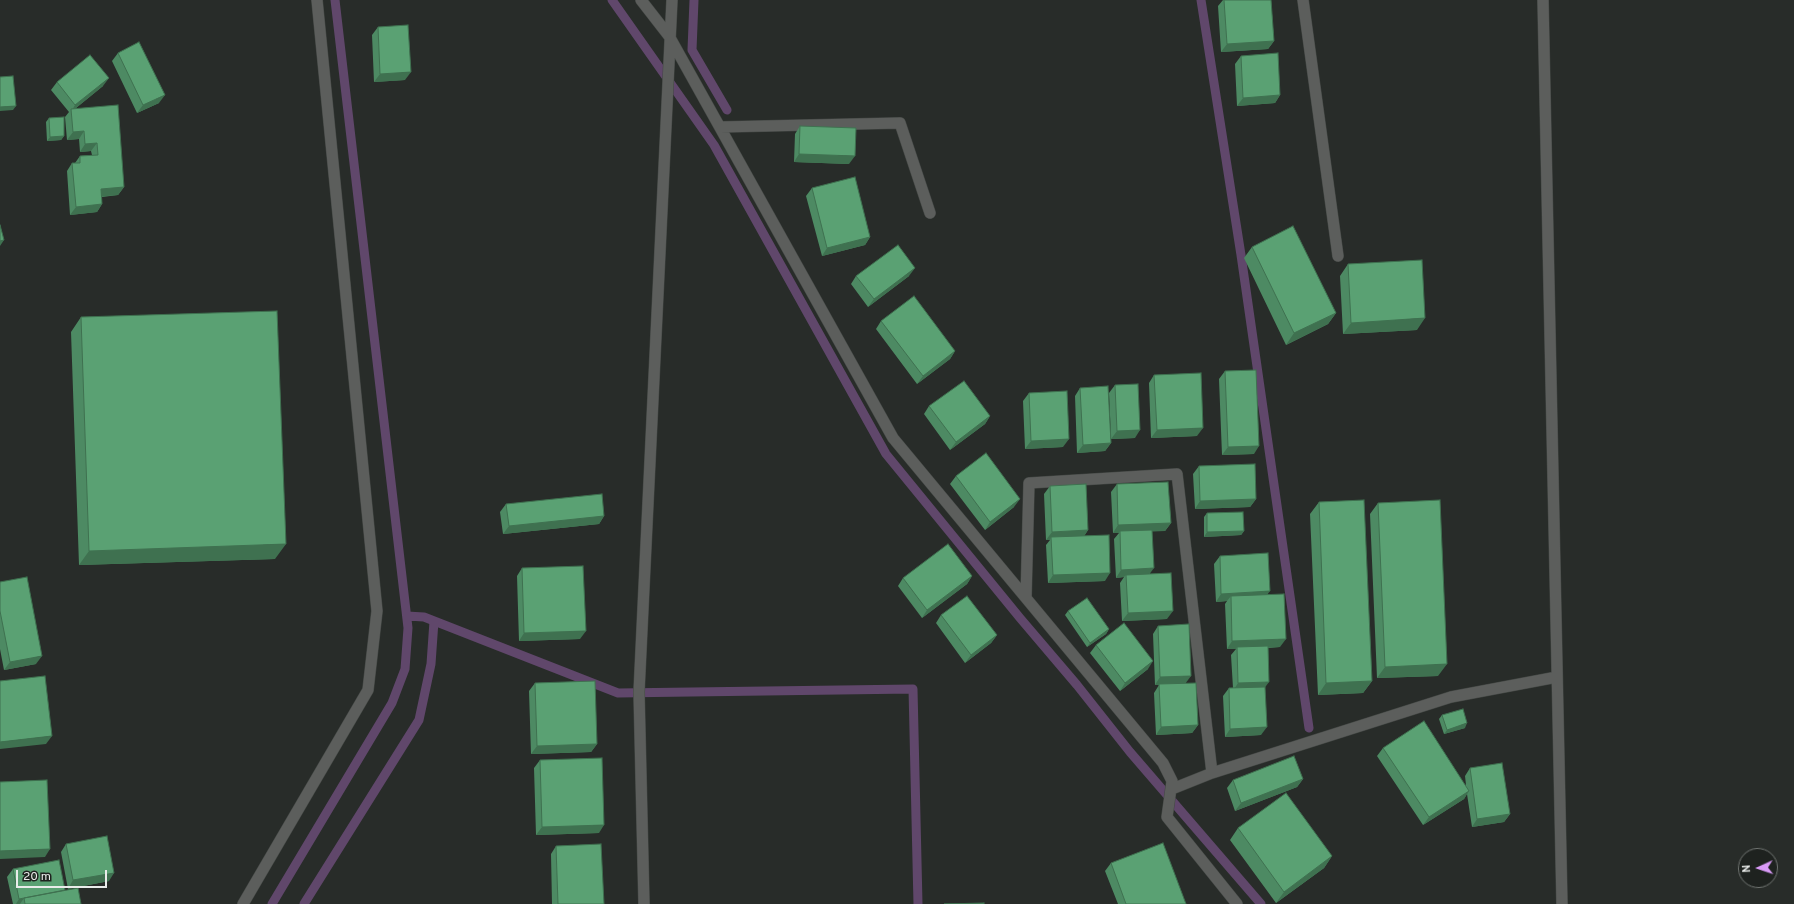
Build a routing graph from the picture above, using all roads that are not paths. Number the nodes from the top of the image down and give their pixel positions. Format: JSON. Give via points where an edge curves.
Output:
{"nodes":[{"id":1,"x":317,"y":0,"type":"edge"},
{"id":2,"x":641,"y":0,"type":"edge"},
{"id":3,"x":672,"y":0,"type":"edge"},
{"id":4,"x":1303,"y":0,"type":"edge"},
{"id":5,"x":1543,"y":0,"type":"edge"},
{"id":6,"x":669,"y":36,"type":"junction"},
{"id":7,"x":720,"y":127,"type":"junction"},
{"id":8,"x":930,"y":213,"type":"dead end"},
{"id":9,"x":1338,"y":256,"type":"dead end"},
{"id":10,"x":1026,"y":598,"type":"junction"},
{"id":11,"x":1557,"y":677,"type":"junction"},
{"id":12,"x":1212,"y":773,"type":"junction"},
{"id":13,"x":1172,"y":789,"type":"junction"},
{"id":14,"x":243,"y":904,"type":"edge"},
{"id":15,"x":644,"y":904,"type":"edge"},
{"id":16,"x":1237,"y":904,"type":"edge"},
{"id":17,"x":1562,"y":904,"type":"edge"}],
"edges":[{"from":1,"to":14,"type":"street","via":[[377,611],[368,690]]},
{"from":2,"to":6,"type":"street"},
{"from":3,"to":6,"type":"street"},
{"from":4,"to":9,"type":"street"},
{"from":5,"to":11,"type":"street"},
{"from":6,"to":7,"type":"street"},
{"from":6,"to":15,"type":"street","via":[[639,692]]},
{"from":7,"to":8,"type":"street","via":[[900,123]]},
{"from":7,"to":10,"type":"street","via":[[893,438]]},
{"from":10,"to":12,"type":"street","via":[[1029,483],[1177,474]]},
{"from":10,"to":13,"type":"street","via":[[1163,763],[1172,781]]},
{"from":11,"to":12,"type":"street","via":[[1451,697]]},
{"from":11,"to":17,"type":"street"},
{"from":12,"to":13,"type":"street"},
{"from":13,"to":16,"type":"street","via":[[1167,817]]}]}
